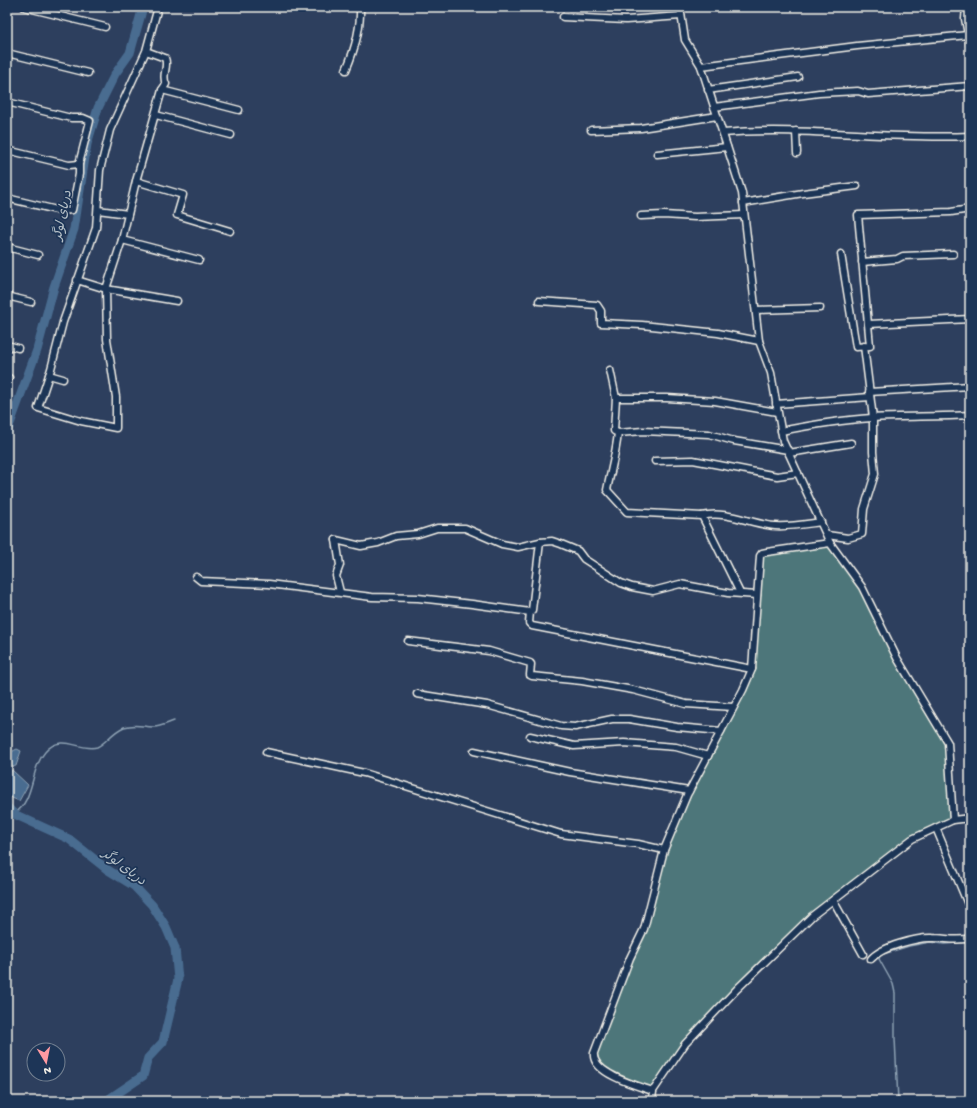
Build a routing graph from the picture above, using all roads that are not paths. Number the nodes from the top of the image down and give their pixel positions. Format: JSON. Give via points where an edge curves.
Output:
{"nodes":[{"id":1,"x":24,"y":7,"type":"edge"},
{"id":2,"x":158,"y":7,"type":"edge"},
{"id":3,"x":359,"y":7,"type":"edge"},
{"id":4,"x":680,"y":7,"type":"edge"},
{"id":5,"x":966,"y":7,"type":"edge"},
{"id":6,"x":681,"y":16,"type":"junction"},
{"id":7,"x":563,"y":18,"type":"dead end"},
{"id":8,"x":105,"y":27,"type":"dead end"},
{"id":9,"x":968,"y":35,"type":"junction"},
{"id":10,"x":970,"y":45,"type":"edge"},
{"id":11,"x":146,"y":51,"type":"junction"},
{"id":12,"x":7,"y":53,"type":"edge"},
{"id":13,"x":701,"y":66,"type":"junction"},
{"id":14,"x":346,"y":70,"type":"dead end"},
{"id":15,"x":88,"y":73,"type":"dead end"},
{"id":16,"x":798,"y":77,"type":"dead end"},
{"id":17,"x":970,"y":86,"type":"edge"},
{"id":18,"x":162,"y":90,"type":"junction"},
{"id":19,"x":708,"y":90,"type":"junction"},
{"id":20,"x":7,"y":102,"type":"edge"},
{"id":21,"x":714,"y":107,"type":"junction"},
{"id":22,"x":239,"y":110,"type":"dead end"},
{"id":23,"x":156,"y":115,"type":"junction"},
{"id":24,"x":717,"y":116,"type":"junction"},
{"id":25,"x":591,"y":130,"type":"dead end"},
{"id":26,"x":796,"y":131,"type":"junction"},
{"id":27,"x":723,"y":133,"type":"junction"},
{"id":28,"x":231,"y":135,"type":"dead end"},
{"id":29,"x":970,"y":136,"type":"edge"},
{"id":30,"x":727,"y":147,"type":"junction"},
{"id":31,"x":7,"y":150,"type":"edge"},
{"id":32,"x":797,"y":153,"type":"dead end"},
{"id":33,"x":657,"y":154,"type":"dead end"},
{"id":34,"x":79,"y":164,"type":"junction"},
{"id":35,"x":136,"y":181,"type":"junction"},
{"id":36,"x":857,"y":186,"type":"dead end"},
{"id":37,"x":7,"y":198,"type":"edge"},
{"id":38,"x":743,"y":203,"type":"junction"},
{"id":39,"x":970,"y":209,"type":"edge"},
{"id":40,"x":98,"y":210,"type":"junction"},
{"id":41,"x":128,"y":214,"type":"junction"},
{"id":42,"x":744,"y":215,"type":"junction"},
{"id":43,"x":640,"y":216,"type":"dead end"},
{"id":44,"x":230,"y":231,"type":"dead end"},
{"id":45,"x":122,"y":240,"type":"junction"},
{"id":46,"x":7,"y":247,"type":"edge"},
{"id":47,"x":841,"y":254,"type":"dead end"},
{"id":48,"x":954,"y":254,"type":"dead end"},
{"id":49,"x":38,"y":255,"type":"dead end"},
{"id":50,"x":199,"y":260,"type":"dead end"},
{"id":51,"x":862,"y":262,"type":"junction"},
{"id":52,"x":77,"y":280,"type":"junction"},
{"id":53,"x":106,"y":289,"type":"junction"},
{"id":54,"x":7,"y":296,"type":"edge"},
{"id":55,"x":540,"y":301,"type":"dead end"},
{"id":56,"x":31,"y":302,"type":"dead end"},
{"id":57,"x":177,"y":302,"type":"dead end"},
{"id":58,"x":820,"y":308,"type":"dead end"},
{"id":59,"x":756,"y":310,"type":"junction"},
{"id":60,"x":970,"y":319,"type":"edge"},
{"id":61,"x":869,"y":324,"type":"junction"},
{"id":62,"x":759,"y":341,"type":"junction"},
{"id":63,"x":7,"y":345,"type":"edge"},
{"id":64,"x":864,"y":346,"type":"junction"},
{"id":65,"x":18,"y":348,"type":"dead end"},
{"id":66,"x":610,"y":370,"type":"dead end"},
{"id":67,"x":49,"y":375,"type":"junction"},
{"id":68,"x":63,"y":379,"type":"dead end"},
{"id":69,"x":970,"y":386,"type":"edge"},
{"id":70,"x":870,"y":395,"type":"junction"},
{"id":71,"x":616,"y":398,"type":"junction"},
{"id":72,"x":776,"y":404,"type":"junction"},
{"id":73,"x":777,"y":412,"type":"junction"},
{"id":74,"x":970,"y":415,"type":"edge"},
{"id":75,"x":873,"y":418,"type":"junction"},
{"id":76,"x":781,"y":431,"type":"junction"},
{"id":77,"x":618,"y":433,"type":"junction"},
{"id":78,"x":851,"y":443,"type":"dead end"},
{"id":79,"x":788,"y":452,"type":"junction"},
{"id":80,"x":655,"y":461,"type":"dead end"},
{"id":81,"x":798,"y":473,"type":"junction"},
{"id":82,"x":702,"y":516,"type":"junction"},
{"id":83,"x":821,"y":522,"type":"junction"},
{"id":84,"x":827,"y":535,"type":"junction"},
{"id":85,"x":540,"y":542,"type":"junction"},
{"id":86,"x":830,"y":543,"type":"junction"},
{"id":87,"x":196,"y":577,"type":"dead end"},
{"id":88,"x":340,"y":592,"type":"junction"},
{"id":89,"x":740,"y":593,"type":"junction"},
{"id":90,"x":757,"y":595,"type":"junction"},
{"id":91,"x":530,"y":612,"type":"junction"},
{"id":92,"x":408,"y":641,"type":"dead end"},
{"id":93,"x":752,"y":670,"type":"junction"},
{"id":94,"x":417,"y":694,"type":"dead end"},
{"id":95,"x":733,"y":707,"type":"junction"},
{"id":96,"x":720,"y":731,"type":"junction"},
{"id":97,"x":530,"y":736,"type":"dead end"},
{"id":98,"x":474,"y":751,"type":"dead end"},
{"id":99,"x":266,"y":752,"type":"dead end"},
{"id":100,"x":708,"y":756,"type":"junction"},
{"id":101,"x":690,"y":791,"type":"junction"},
{"id":102,"x":970,"y":818,"type":"edge"},
{"id":103,"x":953,"y":820,"type":"junction"},
{"id":104,"x":936,"y":828,"type":"junction"},
{"id":105,"x":664,"y":850,"type":"junction"},
{"id":106,"x":833,"y":900,"type":"junction"},
{"id":107,"x":970,"y":909,"type":"edge"},
{"id":108,"x":970,"y":938,"type":"edge"},
{"id":109,"x":862,"y":954,"type":"dead end"},
{"id":110,"x":871,"y":959,"type":"dead end"},
{"id":111,"x":653,"y":1091,"type":"junction"},
{"id":112,"x":652,"y":1101,"type":"edge"}],
"edges":[{"from":1,"to":8,"type":"street"},
{"from":2,"to":11,"type":"street"},
{"from":3,"to":14,"type":"street","via":[[359,32]]},
{"from":4,"to":6,"type":"street"},
{"from":5,"to":9,"type":"street"},
{"from":6,"to":7,"type":"street","via":[[626,20]]},
{"from":6,"to":13,"type":"street","via":[[685,40]]},
{"from":9,"to":10,"type":"street"},
{"from":9,"to":13,"type":"street"},
{"from":11,"to":18,"type":"street","via":[[165,58],[167,62],[163,75],[166,84]]},
{"from":11,"to":40,"type":"street","via":[[110,130],[100,170]]},
{"from":12,"to":15,"type":"street"},
{"from":13,"to":19,"type":"street"},
{"from":16,"to":19,"type":"street"},
{"from":17,"to":21,"type":"street","via":[[868,94],[858,91],[819,93]]},
{"from":18,"to":22,"type":"street"},
{"from":18,"to":23,"type":"street"},
{"from":19,"to":21,"type":"street"},
{"from":20,"to":34,"type":"street","via":[[90,121]]},
{"from":21,"to":24,"type":"street"},
{"from":23,"to":28,"type":"street"},
{"from":23,"to":35,"type":"street"},
{"from":24,"to":25,"type":"street","via":[[641,128]]},
{"from":24,"to":27,"type":"street"},
{"from":26,"to":27,"type":"street"},
{"from":26,"to":29,"type":"street"},
{"from":26,"to":32,"type":"street"},
{"from":27,"to":30,"type":"street"},
{"from":30,"to":33,"type":"street"},
{"from":30,"to":38,"type":"street"},
{"from":31,"to":34,"type":"street","via":[[69,165]]},
{"from":34,"to":37,"type":"street","via":[[72,210],[61,211]]},
{"from":35,"to":41,"type":"street"},
{"from":35,"to":44,"type":"street","via":[[183,195],[177,215]]},
{"from":36,"to":38,"type":"street"},
{"from":38,"to":42,"type":"street"},
{"from":39,"to":51,"type":"street","via":[[858,215]]},
{"from":40,"to":41,"type":"street"},
{"from":40,"to":52,"type":"street","via":[[94,236]]},
{"from":41,"to":45,"type":"street"},
{"from":42,"to":43,"type":"street"},
{"from":42,"to":59,"type":"street"},
{"from":45,"to":50,"type":"street"},
{"from":45,"to":53,"type":"street"},
{"from":46,"to":49,"type":"street"},
{"from":47,"to":64,"type":"street","via":[[856,347]]},
{"from":48,"to":51,"type":"street","via":[[903,256],[897,260]]},
{"from":51,"to":61,"type":"street"},
{"from":52,"to":53,"type":"street"},
{"from":52,"to":67,"type":"street"},
{"from":53,"to":57,"type":"street"},
{"from":53,"to":67,"type":"street","via":[[107,339],[116,397],[116,428],[38,408]]},
{"from":54,"to":56,"type":"street"},
{"from":55,"to":62,"type":"street","via":[[597,305],[601,311],[601,323],[718,333]]},
{"from":58,"to":59,"type":"street"},
{"from":59,"to":62,"type":"street"},
{"from":60,"to":61,"type":"street"},
{"from":61,"to":64,"type":"street","via":[[870,346]]},
{"from":62,"to":72,"type":"street","via":[[768,364]]},
{"from":63,"to":65,"type":"street"},
{"from":64,"to":70,"type":"street"},
{"from":66,"to":71,"type":"street"},
{"from":67,"to":68,"type":"street"},
{"from":69,"to":70,"type":"street"},
{"from":70,"to":72,"type":"street"},
{"from":70,"to":75,"type":"street"},
{"from":71,"to":73,"type":"street","via":[[667,398],[715,402]]},
{"from":71,"to":77,"type":"street","via":[[614,431]]},
{"from":72,"to":73,"type":"street"},
{"from":73,"to":76,"type":"street"},
{"from":74,"to":75,"type":"street"},
{"from":75,"to":76,"type":"street","via":[[836,421]]},
{"from":75,"to":84,"type":"street","via":[[875,474],[864,508],[862,534],[848,538]]},
{"from":76,"to":79,"type":"street"},
{"from":77,"to":79,"type":"street","via":[[644,431],[709,434]]},
{"from":77,"to":82,"type":"street","via":[[607,490],[624,510],[632,513],[656,512]]},
{"from":78,"to":79,"type":"street"},
{"from":79,"to":81,"type":"street"},
{"from":80,"to":81,"type":"street","via":[[693,460],[777,476]]},
{"from":81,"to":83,"type":"street"},
{"from":82,"to":83,"type":"street","via":[[715,514],[775,526]]},
{"from":82,"to":89,"type":"street"},
{"from":83,"to":84,"type":"street"},
{"from":84,"to":86,"type":"street"},
{"from":85,"to":88,"type":"street","via":[[518,547],[502,544],[473,530],[458,527],[437,528],[418,534],[396,536],[362,546],[336,540],[340,565],[336,576]]},
{"from":85,"to":89,"type":"street","via":[[552,541],[578,552],[584,559],[621,583],[632,587],[653,591],[680,584]]},
{"from":85,"to":91,"type":"street"},
{"from":86,"to":90,"type":"street","via":[[762,553]]},
{"from":86,"to":103,"type":"street","via":[[862,586],[897,658],[948,743]]},
{"from":87,"to":88,"type":"street","via":[[201,581],[269,584]]},
{"from":88,"to":91,"type":"street","via":[[372,597],[418,598]]},
{"from":89,"to":90,"type":"street"},
{"from":90,"to":93,"type":"street"},
{"from":91,"to":93,"type":"street","via":[[529,623],[539,628]]},
{"from":92,"to":95,"type":"street","via":[[488,651],[530,662],[532,676],[633,690],[686,704]]},
{"from":93,"to":95,"type":"street"},
{"from":94,"to":96,"type":"street","via":[[488,705],[561,726],[575,727],[612,719],[629,719]]},
{"from":95,"to":96,"type":"street"},
{"from":96,"to":100,"type":"street"},
{"from":97,"to":100,"type":"street","via":[[574,746],[624,743],[676,747]]},
{"from":98,"to":101,"type":"street","via":[[570,772]]},
{"from":99,"to":105,"type":"street","via":[[364,773],[561,834]]},
{"from":100,"to":101,"type":"street"},
{"from":101,"to":105,"type":"street"},
{"from":102,"to":103,"type":"street"},
{"from":103,"to":104,"type":"street"},
{"from":104,"to":106,"type":"street","via":[[912,839]]},
{"from":104,"to":107,"type":"street"},
{"from":105,"to":111,"type":"street","via":[[644,929],[605,1020],[593,1059],[597,1066],[610,1075]]},
{"from":106,"to":109,"type":"street"},
{"from":106,"to":111,"type":"street","via":[[794,933],[685,1044]]},
{"from":108,"to":110,"type":"street","via":[[928,938],[893,946]]},
{"from":111,"to":112,"type":"street"}]}
